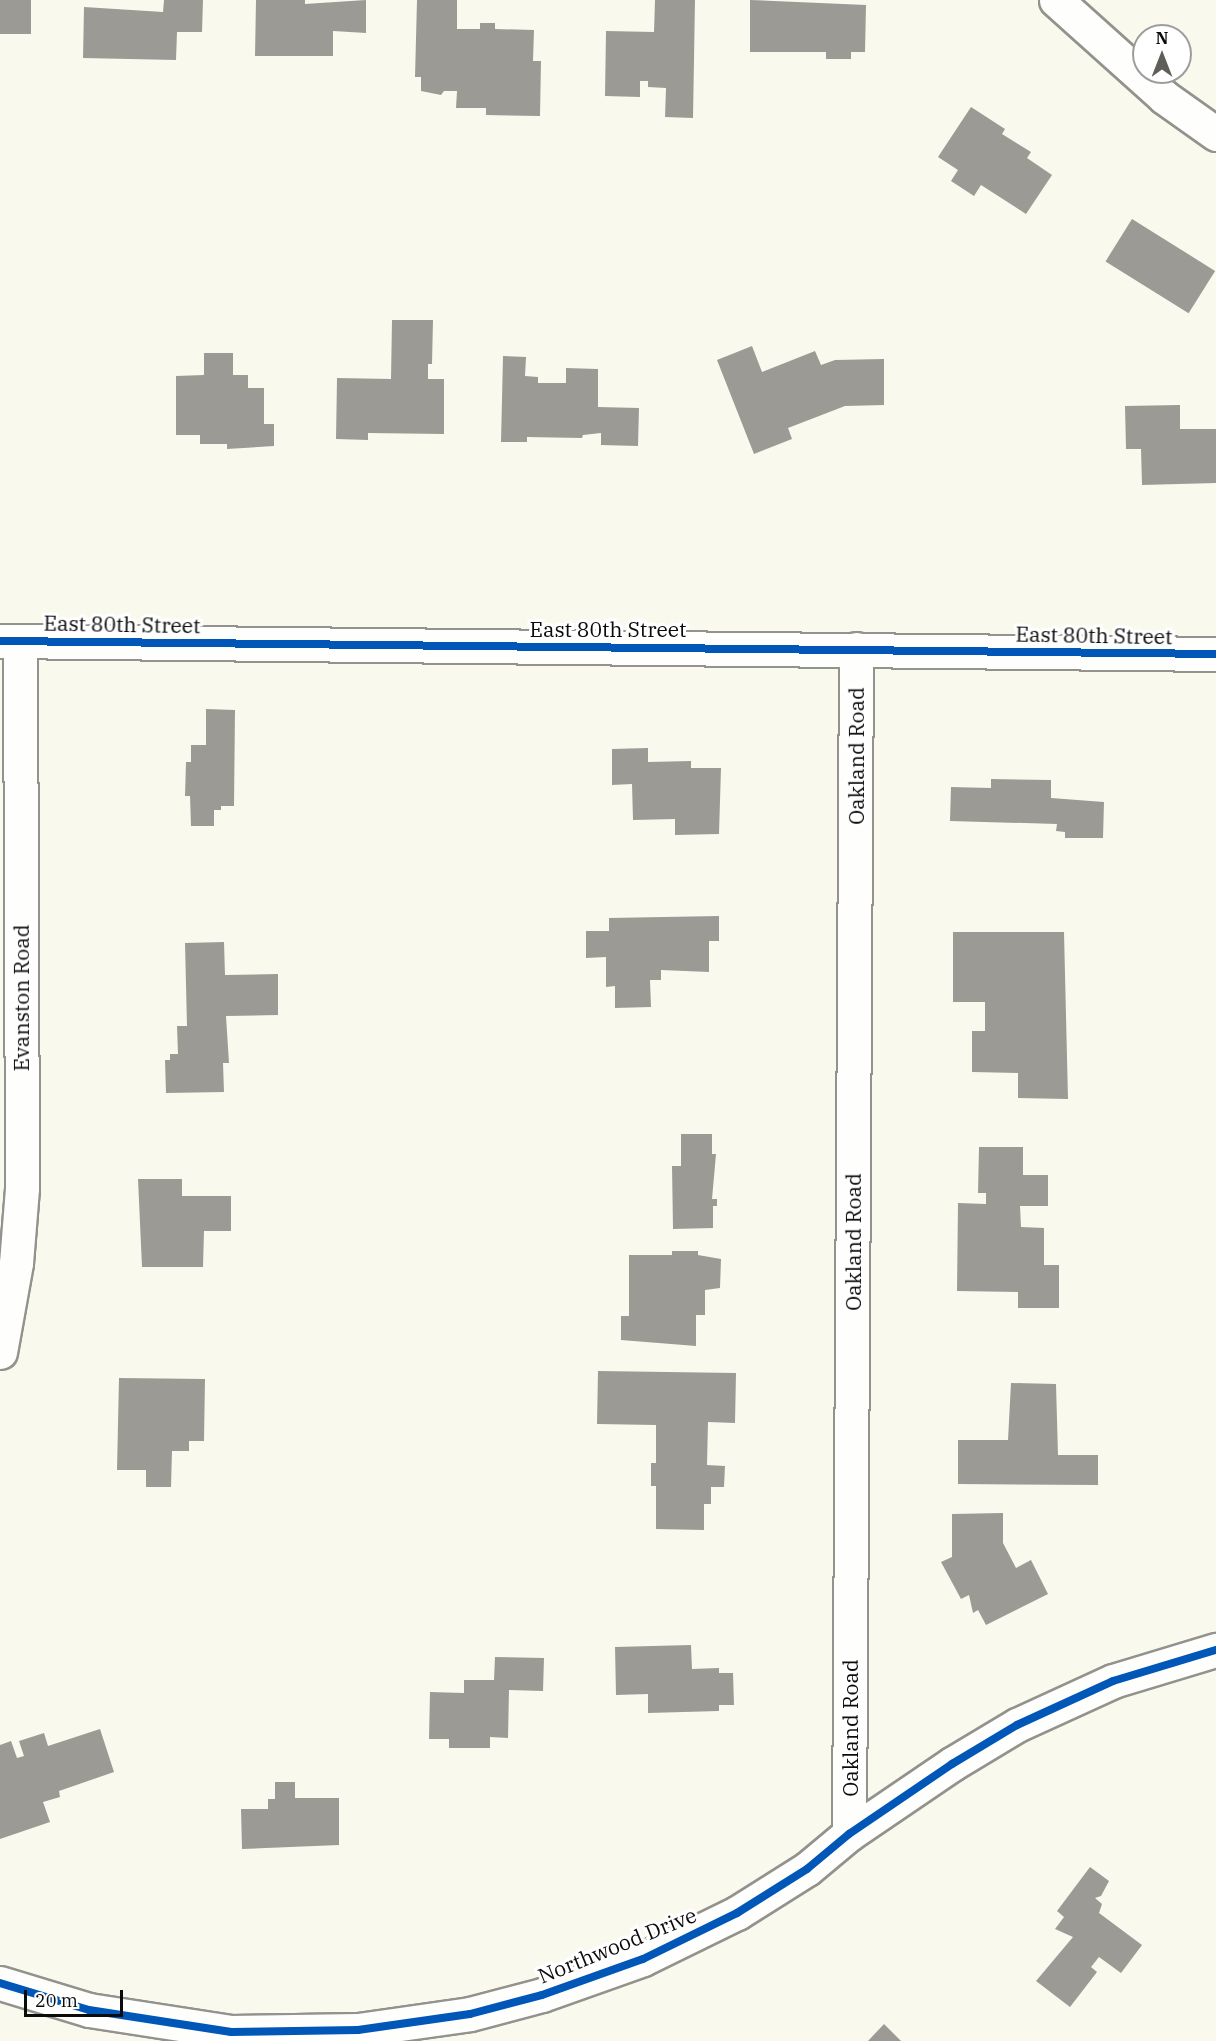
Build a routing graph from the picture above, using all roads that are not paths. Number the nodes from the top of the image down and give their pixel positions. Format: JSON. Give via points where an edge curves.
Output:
{"nodes":[{"id":1,"x":1056,"y":0,"type":"edge"},
{"id":2,"x":1216,"y":134,"type":"edge"},
{"id":3,"x":10,"y":641,"type":"edge"},
{"id":4,"x":856,"y":649,"type":"junction"},
{"id":5,"x":1216,"y":654,"type":"edge"},
{"id":6,"x":0,"y":1352,"type":"edge"},
{"id":7,"x":1216,"y":1650,"type":"edge"},
{"id":8,"x":849,"y":1834,"type":"junction"},
{"id":9,"x":0,"y":1983,"type":"edge"}],
"edges":[{"from":1,"to":2,"type":"street","via":[[1164,97]]},
{"from":3,"to":4,"type":"street","name":"East 80th Street"},
{"from":3,"to":6,"type":"street","name":"Evanston Road","via":[[22,1188],[16,1263]]},
{"from":4,"to":5,"type":"street","name":"East 80th Street"},
{"from":4,"to":8,"type":"street","name":"Oakland Road"},
{"from":7,"to":8,"type":"street","name":"Northwood Drive","via":[[1113,1681],[1017,1725]]},
{"from":8,"to":9,"type":"street","name":"Northwood Drive","via":[[769,1893],[677,1944],[542,1995],[434,2021],[323,2033],[231,2032],[89,2010]]}]}
